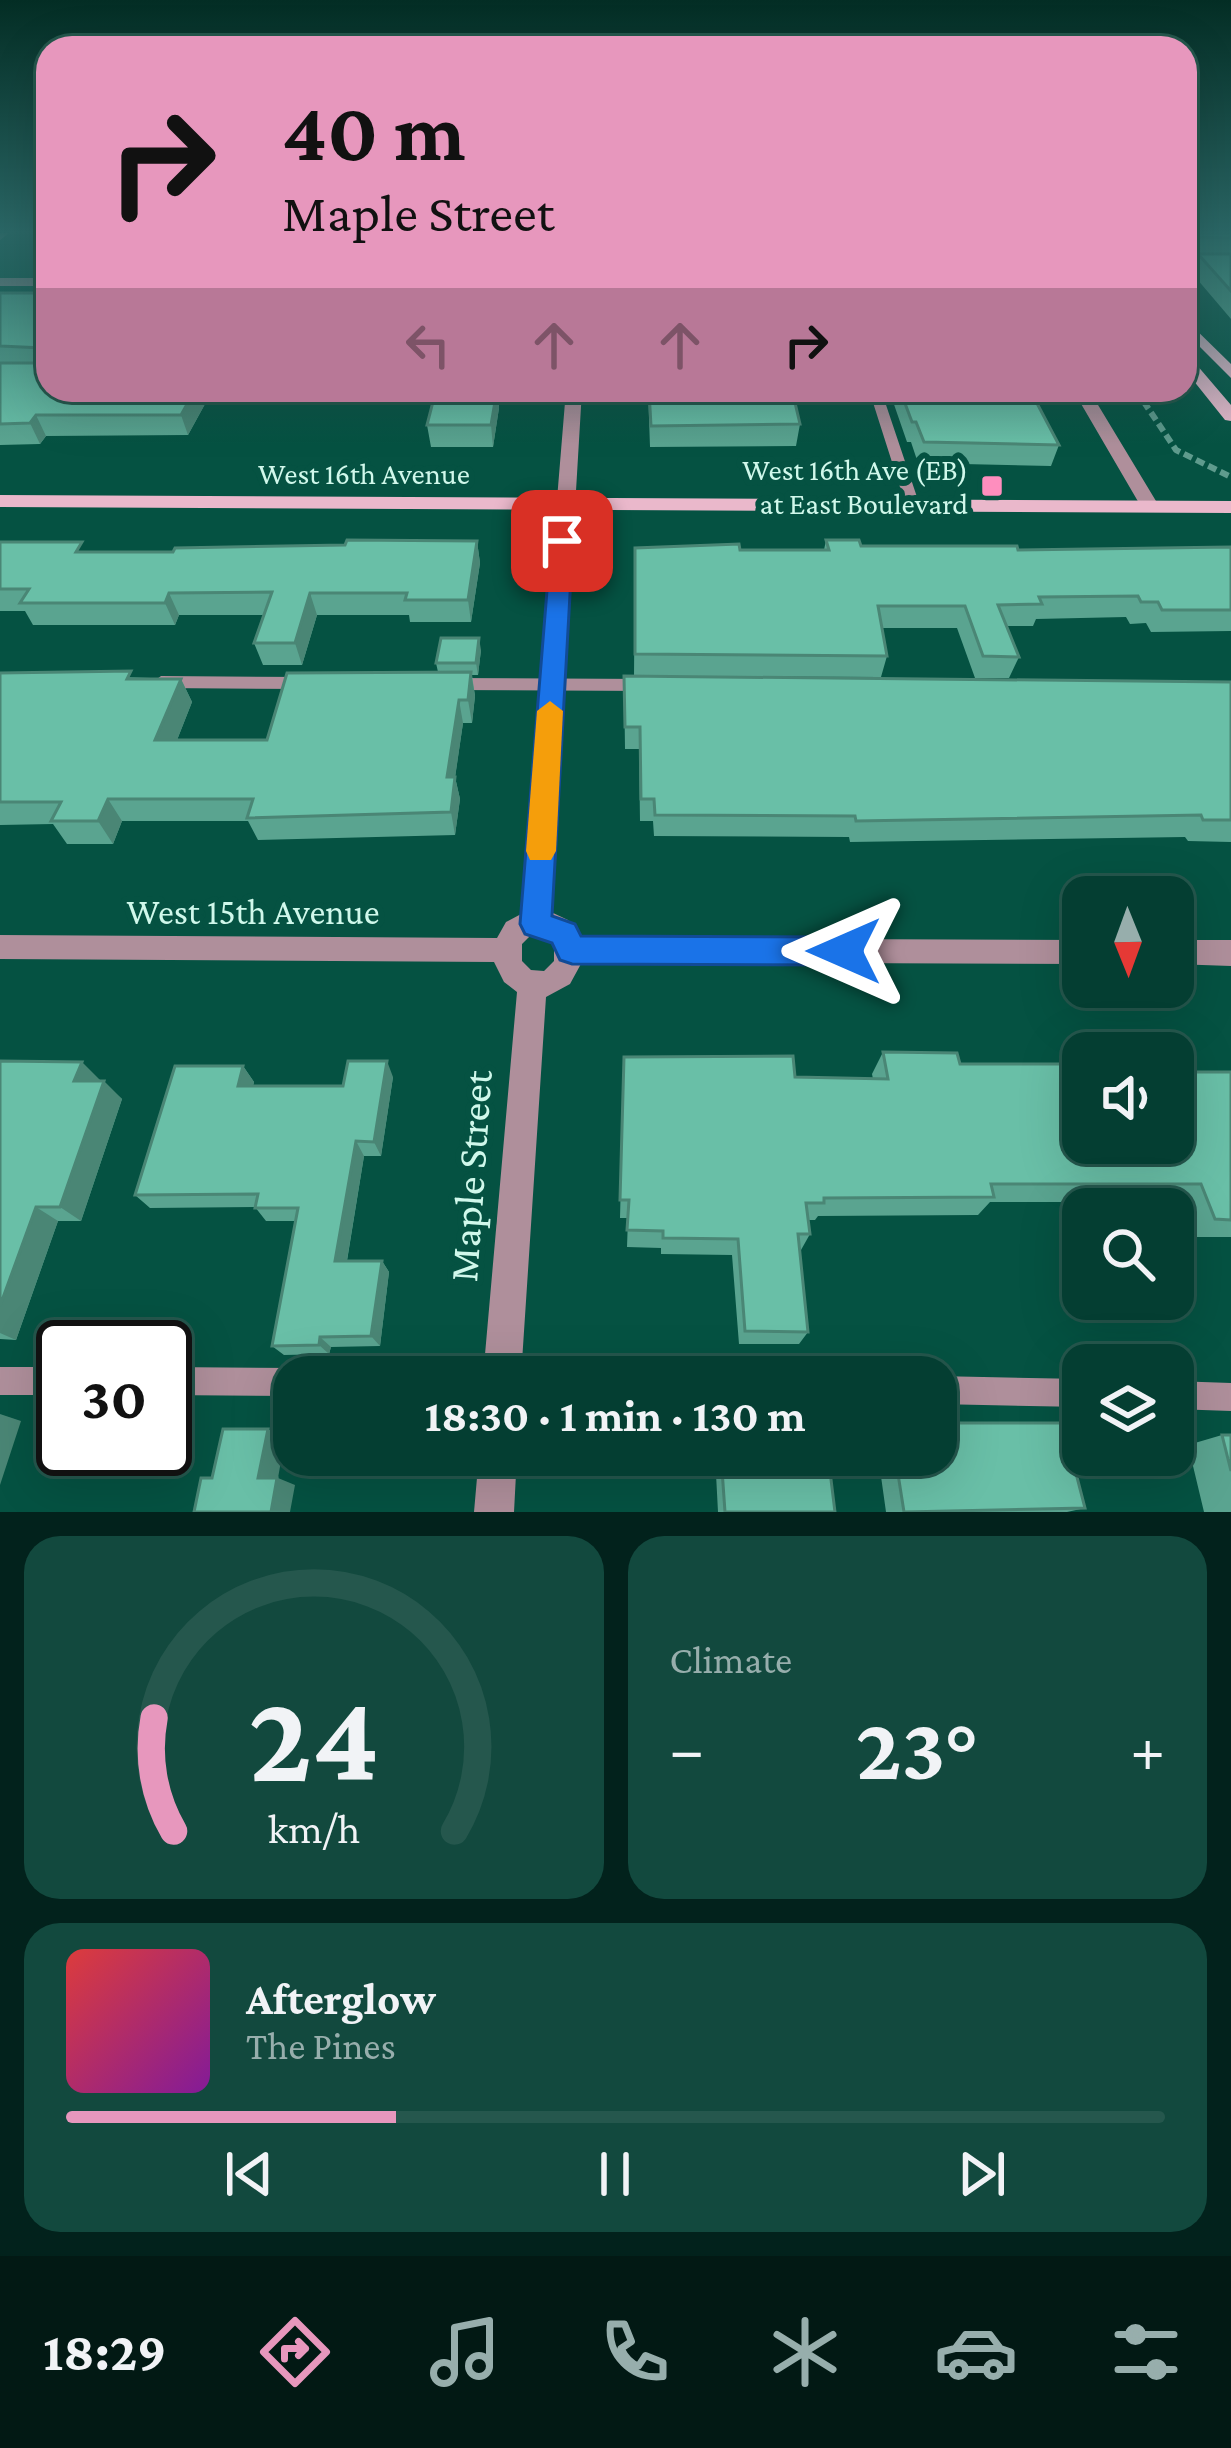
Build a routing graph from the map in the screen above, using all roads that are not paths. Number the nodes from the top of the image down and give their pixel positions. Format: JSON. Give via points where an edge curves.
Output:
{"nodes":[{"id":1,"x":1197,"y":336,"type":"edge"},
{"id":2,"x":1231,"y":373,"type":"edge"},
{"id":3,"x":1197,"y":375,"type":"edge"},
{"id":4,"x":573,"y":402,"type":"edge"},
{"id":5,"x":879,"y":402,"type":"edge"},
{"id":6,"x":1088,"y":402,"type":"edge"},
{"id":7,"x":1231,"y":416,"type":"edge"},
{"id":8,"x":0,"y":501,"type":"edge"},
{"id":9,"x":565,"y":504,"type":"junction"},
{"id":10,"x":913,"y":506,"type":"junction"},
{"id":11,"x":1150,"y":506,"type":"junction"},
{"id":12,"x":1231,"y":507,"type":"edge"},
{"id":13,"x":142,"y":682,"type":"edge"},
{"id":14,"x":333,"y":683,"type":"edge"},
{"id":15,"x":428,"y":683,"type":"edge"},
{"id":16,"x":551,"y":684,"type":"junction"},
{"id":17,"x":680,"y":685,"type":"edge"},
{"id":18,"x":536,"y":924,"type":"junction"},
{"id":19,"x":0,"y":947,"type":"edge"},
{"id":20,"x":505,"y":950,"type":"junction"},
{"id":21,"x":572,"y":950,"type":"junction"},
{"id":22,"x":1062,"y":952,"type":"edge"},
{"id":23,"x":1194,"y":952,"type":"edge"},
{"id":24,"x":1231,"y":952,"type":"edge"},
{"id":25,"x":532,"y":983,"type":"junction"},
{"id":26,"x":504,"y":1356,"type":"edge"},
{"id":27,"x":0,"y":1381,"type":"edge"},
{"id":28,"x":36,"y":1381,"type":"edge"},
{"id":29,"x":192,"y":1381,"type":"edge"},
{"id":30,"x":273,"y":1382,"type":"edge"},
{"id":31,"x":957,"y":1391,"type":"edge"},
{"id":32,"x":1062,"y":1393,"type":"edge"},
{"id":33,"x":1194,"y":1395,"type":"edge"},
{"id":34,"x":1231,"y":1396,"type":"edge"},
{"id":35,"x":497,"y":1476,"type":"edge"},
{"id":36,"x":494,"y":1512,"type":"edge"}],
"edges":[{"from":1,"to":2,"type":"main road"},
{"from":3,"to":7,"type":"main road"},
{"from":4,"to":9,"type":"street"},
{"from":5,"to":10,"type":"lane"},
{"from":6,"to":11,"type":"street"},
{"from":8,"to":9,"type":"main road","name":"West 16th Avenue"},
{"from":9,"to":10,"type":"main road","name":"West 16th Avenue"},
{"from":9,"to":16,"type":"street"},
{"from":10,"to":11,"type":"main road","name":"West 16th Avenue"},
{"from":11,"to":12,"type":"main road","name":"West 16th Avenue"},
{"from":13,"to":14,"type":"lane"},
{"from":15,"to":16,"type":"lane"},
{"from":16,"to":17,"type":"lane"},
{"from":16,"to":18,"type":"street"},
{"from":18,"to":20,"type":"street","via":[[516,932]]},
{"from":18,"to":21,"type":"street","via":[[564,933]]},
{"from":19,"to":20,"type":"street","name":"West 15th Avenue"},
{"from":20,"to":25,"type":"street","via":[[507,968]]},
{"from":21,"to":22,"type":"street"},
{"from":21,"to":25,"type":"street","via":[[560,974]]},
{"from":23,"to":24,"type":"street"},
{"from":25,"to":26,"type":"street","name":"Maple Street"},
{"from":27,"to":28,"type":"lane"},
{"from":29,"to":30,"type":"lane"},
{"from":31,"to":32,"type":"lane"},
{"from":33,"to":34,"type":"lane"},
{"from":35,"to":36,"type":"street"}]}
